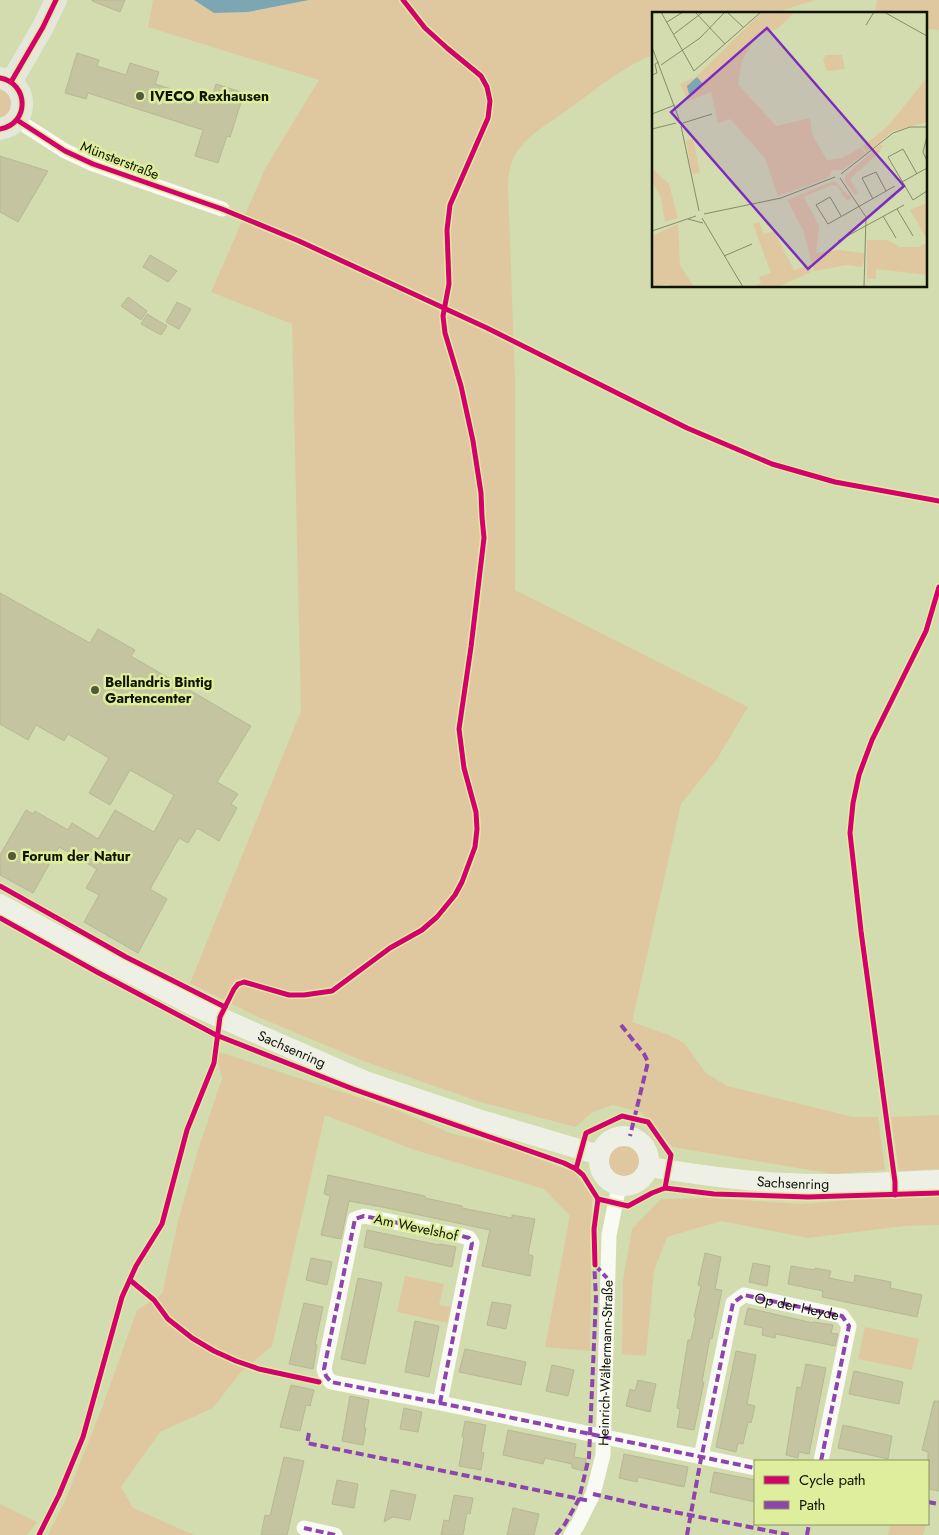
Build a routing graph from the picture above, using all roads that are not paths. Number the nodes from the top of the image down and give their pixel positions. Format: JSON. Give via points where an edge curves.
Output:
{"nodes":[{"id":1,"x":56,"y":0,"type":"edge"},
{"id":2,"x":6,"y":80,"type":"edge"},
{"id":3,"x":8,"y":124,"type":"edge"},
{"id":4,"x":222,"y":209,"type":"dead end"},
{"id":5,"x":0,"y":904,"type":"edge"},
{"id":6,"x":599,"y":1155,"type":"junction"},
{"id":7,"x":649,"y":1167,"type":"junction"},
{"id":8,"x":939,"y":1180,"type":"edge"},
{"id":9,"x":619,"y":1186,"type":"junction"},
{"id":10,"x":440,"y":1402,"type":"junction"},
{"id":11,"x":603,"y":1436,"type":"junction"},
{"id":12,"x":701,"y":1457,"type":"junction"},
{"id":13,"x":821,"y":1460,"type":"edge"},
{"id":14,"x":754,"y":1468,"type":"edge"},
{"id":15,"x":304,"y":1528,"type":"dead end"},
{"id":16,"x":335,"y":1535,"type":"edge"},
{"id":17,"x":571,"y":1535,"type":"edge"}],
"edges":[{"from":1,"to":2,"type":"main road","via":[[39,34]]},
{"from":2,"to":3,"type":"main road","via":[[21,93],[23,100],[23,107]]},
{"from":3,"to":4,"type":"street","name":"Münsterstraße","via":[[93,164]]},
{"from":5,"to":6,"type":"street","name":"Sachsenring","via":[[196,1007],[365,1081]]},
{"from":6,"to":7,"type":"street","via":[[607,1142],[630,1136],[648,1151]]},
{"from":6,"to":9,"type":"street","via":[[603,1175]]},
{"from":7,"to":8,"type":"street","name":"Sachsenring","via":[[718,1178],[786,1183]]},
{"from":7,"to":9,"type":"street","via":[[638,1183]]},
{"from":9,"to":11,"type":"street","name":"Heinrich-Wältermann-Straße","via":[[609,1235]]},
{"from":10,"to":10,"type":"street","name":"Am Wevelshof","via":[[331,1382],[326,1376],[324,1369],[355,1219],[364,1216],[462,1236],[472,1242]]},
{"from":10,"to":11,"type":"street","name":"Am Wevelshof"},
{"from":11,"to":12,"type":"street"},
{"from":11,"to":17,"type":"street","name":"Heinrich-Wältermann-Straße","via":[[603,1455],[593,1494]]},
{"from":12,"to":13,"type":"street","name":"Op der Heyde","via":[[733,1303],[744,1295],[842,1316],[848,1326]]},
{"from":12,"to":14,"type":"street"},
{"from":15,"to":16,"type":"street"}]}
